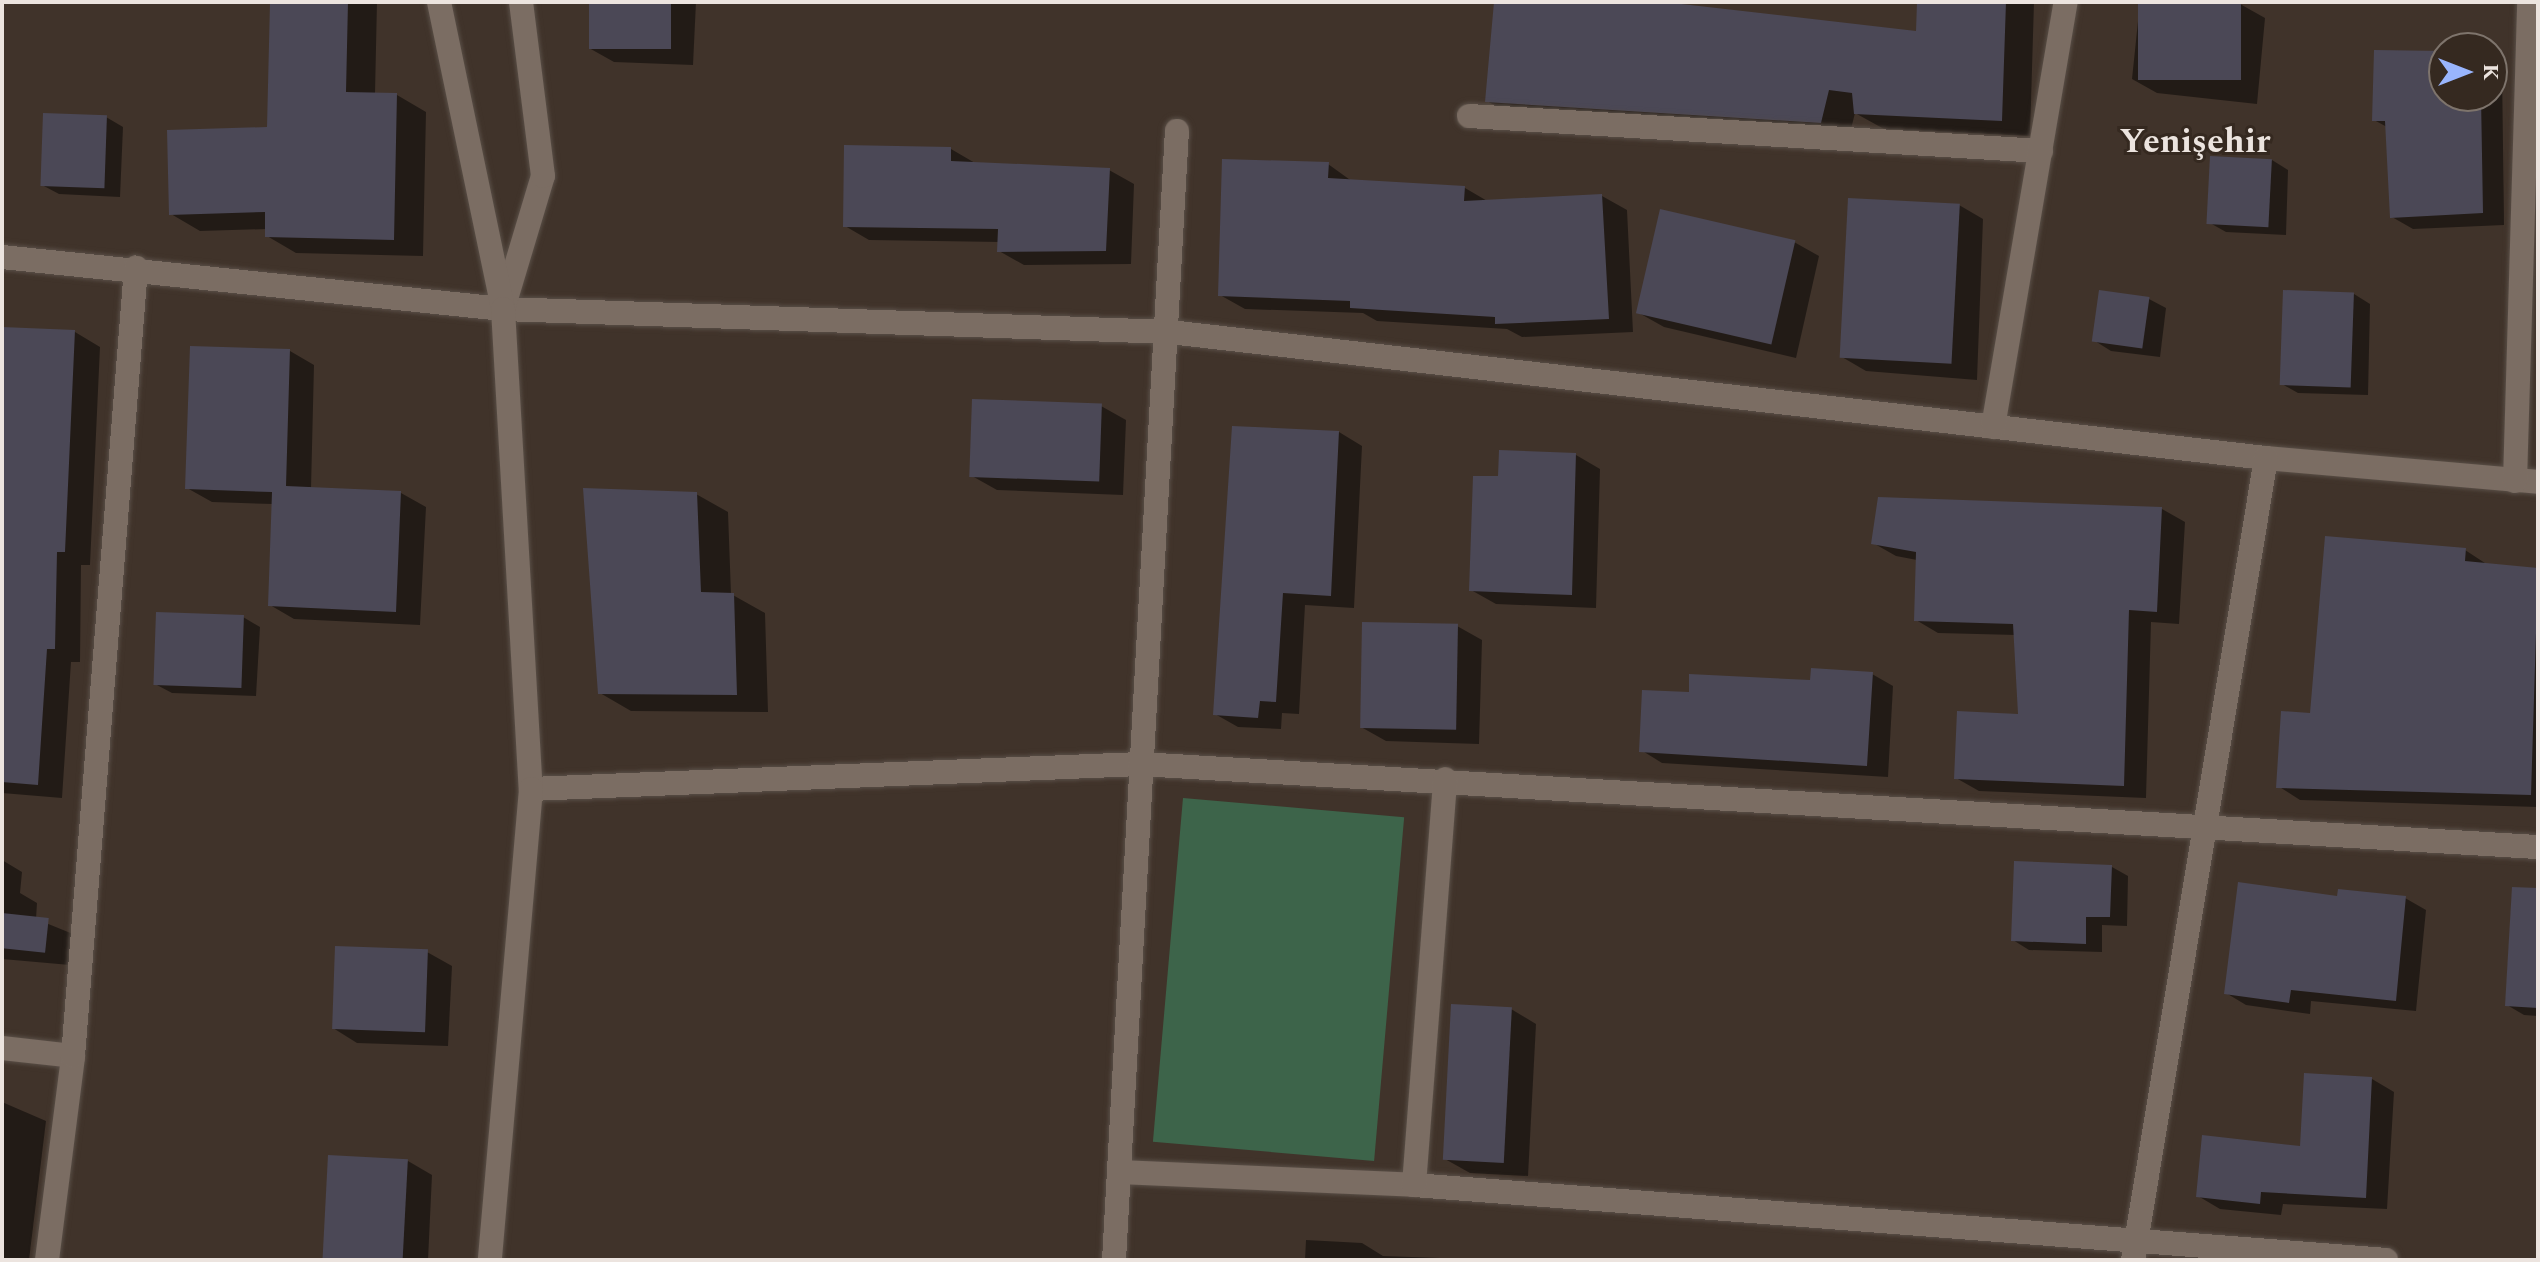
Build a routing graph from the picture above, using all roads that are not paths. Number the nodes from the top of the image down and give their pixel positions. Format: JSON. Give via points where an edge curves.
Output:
{"nodes":[{"id":1,"x":439,"y":2,"type":"edge"},
{"id":2,"x":521,"y":2,"type":"edge"},
{"id":3,"x":2066,"y":2,"type":"edge"},
{"id":4,"x":2529,"y":2,"type":"edge"},
{"id":5,"x":1469,"y":116,"type":"dead end"},
{"id":6,"x":1177,"y":131,"type":"dead end"},
{"id":7,"x":2041,"y":151,"type":"junction"},
{"id":8,"x":2531,"y":163,"type":"edge"},
{"id":9,"x":2,"y":257,"type":"edge"},
{"id":10,"x":136,"y":268,"type":"junction"},
{"id":11,"x":503,"y":309,"type":"junction"},
{"id":12,"x":1170,"y":332,"type":"junction"},
{"id":13,"x":1993,"y":427,"type":"junction"},
{"id":14,"x":2266,"y":458,"type":"junction"},
{"id":15,"x":2526,"y":482,"type":"edge"},
{"id":16,"x":1140,"y":764,"type":"junction"},
{"id":17,"x":1445,"y":779,"type":"junction"},
{"id":18,"x":531,"y":789,"type":"junction"},
{"id":19,"x":2207,"y":824,"type":"junction"},
{"id":20,"x":2538,"y":847,"type":"edge"},
{"id":21,"x":2,"y":1048,"type":"edge"},
{"id":22,"x":73,"y":1056,"type":"junction"},
{"id":23,"x":1120,"y":1172,"type":"junction"},
{"id":24,"x":1414,"y":1185,"type":"junction"},
{"id":25,"x":2135,"y":1250,"type":"edge"},
{"id":26,"x":47,"y":1260,"type":"edge"},
{"id":27,"x":490,"y":1260,"type":"edge"},
{"id":28,"x":1114,"y":1260,"type":"edge"},
{"id":29,"x":2386,"y":1260,"type":"edge"}],
"edges":[{"from":1,"to":11,"type":"street"},
{"from":2,"to":11,"type":"street","via":[[543,176]]},
{"from":3,"to":7,"type":"street"},
{"from":4,"to":8,"type":"street"},
{"from":5,"to":7,"type":"street"},
{"from":6,"to":12,"type":"street"},
{"from":7,"to":13,"type":"street"},
{"from":8,"to":15,"type":"street"},
{"from":9,"to":10,"type":"street"},
{"from":10,"to":11,"type":"street"},
{"from":10,"to":22,"type":"street"},
{"from":11,"to":12,"type":"street"},
{"from":11,"to":18,"type":"street"},
{"from":12,"to":13,"type":"street"},
{"from":12,"to":16,"type":"street"},
{"from":13,"to":14,"type":"street"},
{"from":14,"to":15,"type":"street"},
{"from":14,"to":19,"type":"street"},
{"from":16,"to":17,"type":"street"},
{"from":16,"to":18,"type":"street"},
{"from":16,"to":23,"type":"street"},
{"from":17,"to":19,"type":"street"},
{"from":17,"to":24,"type":"street"},
{"from":18,"to":27,"type":"street"},
{"from":19,"to":20,"type":"street"},
{"from":19,"to":25,"type":"street"},
{"from":21,"to":22,"type":"street"},
{"from":22,"to":26,"type":"street"},
{"from":23,"to":24,"type":"street"},
{"from":23,"to":28,"type":"street"},
{"from":24,"to":25,"type":"street"},
{"from":25,"to":29,"type":"street"}]}
